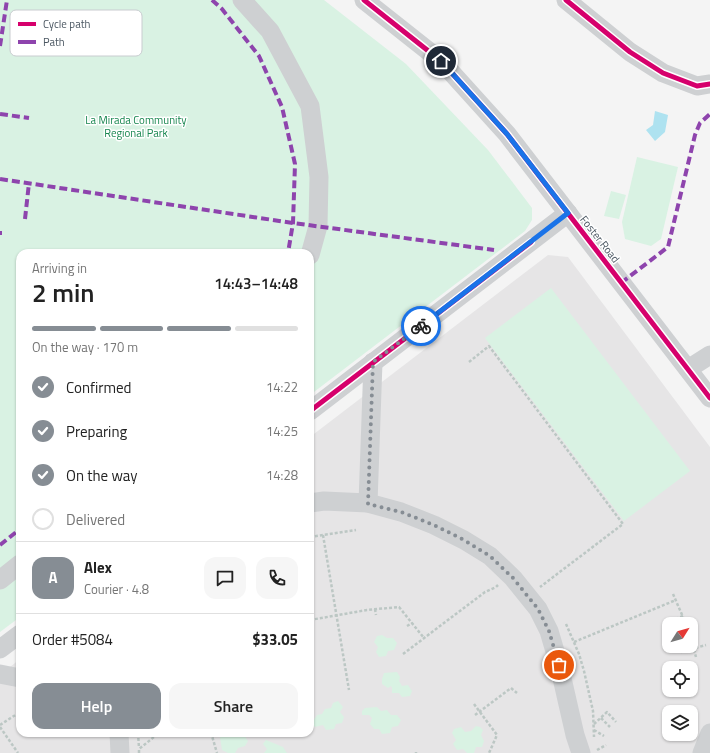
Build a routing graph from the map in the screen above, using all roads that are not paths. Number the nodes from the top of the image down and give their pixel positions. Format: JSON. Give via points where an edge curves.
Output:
{"nodes":[{"id":1,"x":242,"y":0,"type":"edge"},
{"id":2,"x":364,"y":0,"type":"edge"},
{"id":3,"x":566,"y":0,"type":"edge"},
{"id":4,"x":704,"y":85,"type":"edge"},
{"id":5,"x":568,"y":213,"type":"junction"},
{"id":6,"x":312,"y":249,"type":"edge"},
{"id":7,"x":710,"y":354,"type":"edge"},
{"id":8,"x":373,"y":362,"type":"junction"},
{"id":9,"x":688,"y":370,"type":"junction"},
{"id":10,"x":710,"y":398,"type":"edge"},
{"id":11,"x":314,"y":408,"type":"edge"},
{"id":12,"x":314,"y":502,"type":"edge"},
{"id":13,"x":368,"y":504,"type":"junction"},
{"id":14,"x":16,"y":567,"type":"edge"},
{"id":15,"x":0,"y":580,"type":"edge"},
{"id":16,"x":0,"y":674,"type":"edge"},
{"id":17,"x":16,"y":677,"type":"edge"},
{"id":18,"x":710,"y":733,"type":"edge"},
{"id":19,"x":121,"y":737,"type":"edge"},
{"id":20,"x":130,"y":751,"type":"edge"},
{"id":21,"x":587,"y":752,"type":"edge"},
{"id":22,"x":702,"y":753,"type":"edge"}],
"edges":[{"from":1,"to":6,"type":"street","via":[[270,31],[310,106],[319,177],[318,226]]},
{"from":2,"to":5,"type":"street","name":"Foster Road","via":[[441,61],[507,134]]},
{"from":3,"to":4,"type":"street","via":[[630,52],[663,73]]},
{"from":5,"to":8,"type":"street"},
{"from":5,"to":9,"type":"street","name":"Foster Road"},
{"from":7,"to":9,"type":"street"},
{"from":8,"to":11,"type":"street"},
{"from":8,"to":13,"type":"street"},
{"from":9,"to":10,"type":"street","name":"Foster Road"},
{"from":12,"to":13,"type":"street"},
{"from":13,"to":21,"type":"street","via":[[413,516],[464,540],[490,556],[513,578],[538,609],[549,631],[575,735]]},
{"from":14,"to":15,"type":"street"},
{"from":16,"to":17,"type":"street"},
{"from":18,"to":22,"type":"street"},
{"from":19,"to":20,"type":"street"}]}
